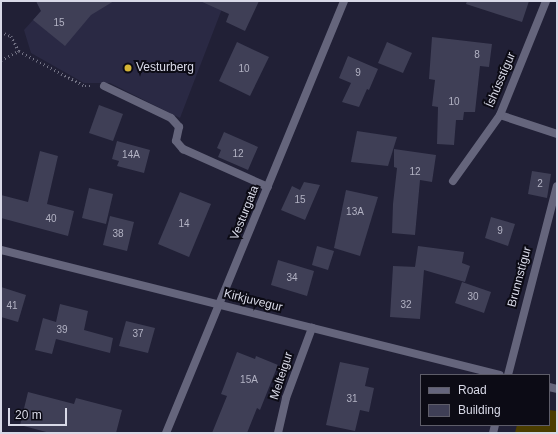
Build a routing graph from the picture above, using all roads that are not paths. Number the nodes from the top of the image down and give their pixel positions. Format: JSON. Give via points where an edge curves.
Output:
{"nodes":[{"id":1,"x":344,"y":1,"type":"edge"},
{"id":2,"x":546,"y":1,"type":"edge"},
{"id":3,"x":104,"y":86,"type":"road end"},
{"id":4,"x":500,"y":115,"type":"junction"},
{"id":5,"x":557,"y":134,"type":"edge"},
{"id":6,"x":453,"y":181,"type":"dead end"},
{"id":7,"x":557,"y":186,"type":"edge"},
{"id":8,"x":268,"y":187,"type":"junction"},
{"id":9,"x":1,"y":250,"type":"edge"},
{"id":10,"x":220,"y":305,"type":"junction"},
{"id":11,"x":312,"y":328,"type":"junction"},
{"id":12,"x":496,"y":374,"type":"edge"},
{"id":13,"x":508,"y":374,"type":"edge"},
{"id":14,"x":166,"y":433,"type":"edge"},
{"id":15,"x":278,"y":433,"type":"edge"}],
"edges":[{"from":1,"to":8,"type":"street","name":"Vesturgata"},
{"from":2,"to":4,"type":"street","name":"Íshússtígur"},
{"from":3,"to":8,"type":"street","via":[[171,118],[179,127],[176,141],[183,148]]},
{"from":4,"to":5,"type":"street"},
{"from":4,"to":6,"type":"street","name":"Íshússtígur"},
{"from":7,"to":13,"type":"street","name":"Brunnstígur"},
{"from":8,"to":10,"type":"street","name":"Vesturgata"},
{"from":9,"to":10,"type":"street","name":"Kirkjuvegur"},
{"from":10,"to":11,"type":"street","name":"Kirkjuvegur"},
{"from":10,"to":14,"type":"street","name":"Vesturgata"},
{"from":11,"to":12,"type":"street","name":"Kirkjuvegur"},
{"from":11,"to":15,"type":"street","name":"Melteigur","via":[[286,398]]}]}
